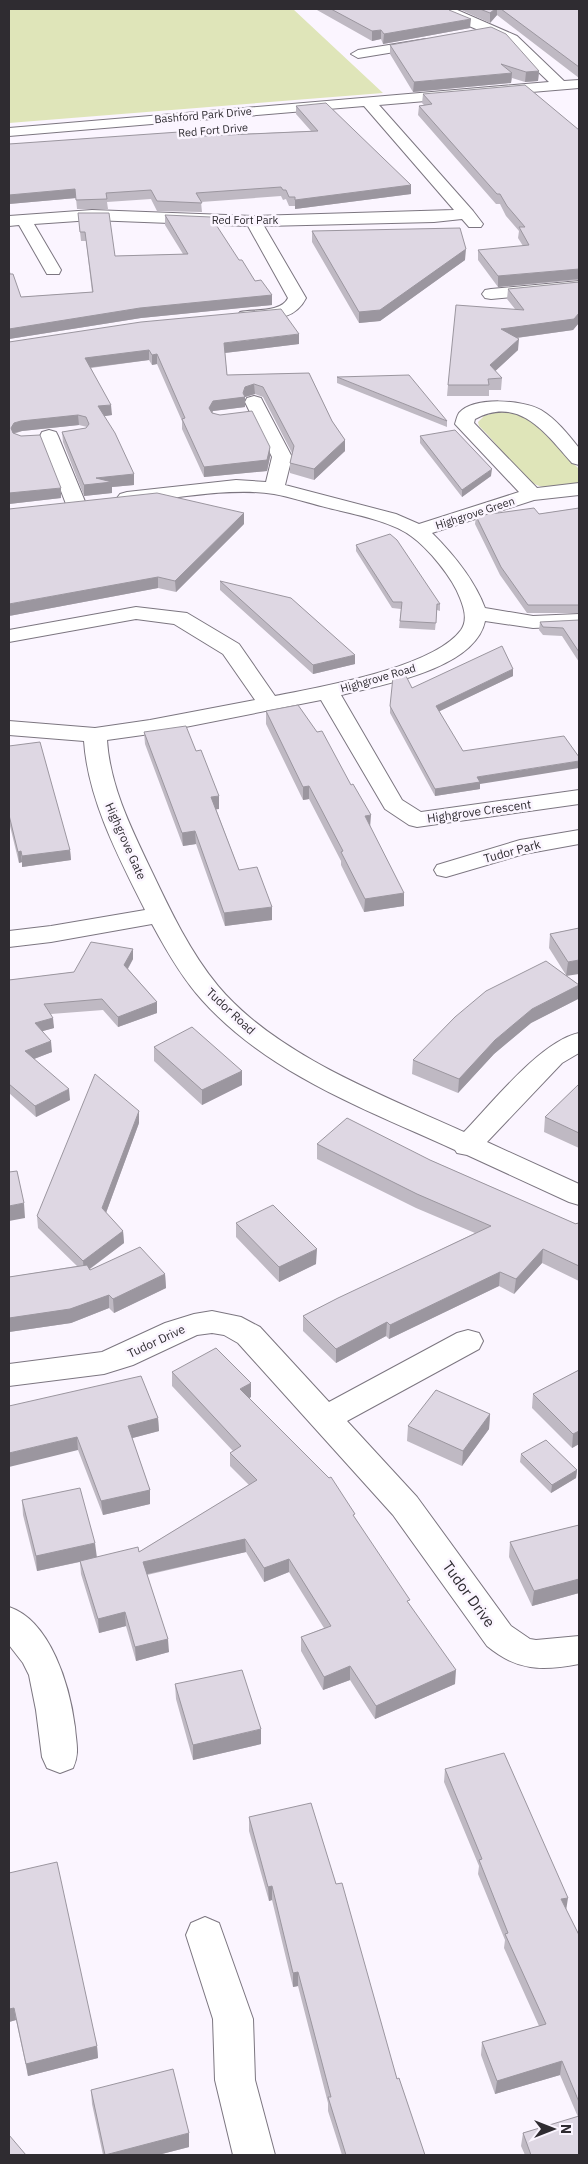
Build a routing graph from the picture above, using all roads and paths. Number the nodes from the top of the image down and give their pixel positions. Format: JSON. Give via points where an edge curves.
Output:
{"nodes":[{"id":1,"x":446,"y":9,"type":"edge"},
{"id":2,"x":494,"y":30,"type":"junction"},
{"id":3,"x":466,"y":36,"type":"edge"},
{"id":4,"x":437,"y":41,"type":"edge"},
{"id":5,"x":358,"y":53,"type":"dead end"},
{"id":6,"x":579,"y":84,"type":"edge"},
{"id":7,"x":561,"y":86,"type":"junction"},
{"id":8,"x":367,"y":101,"type":"junction"},
{"id":9,"x":218,"y":129,"type":"dead end"},
{"id":10,"x":9,"y":132,"type":"edge"},
{"id":11,"x":9,"y":146,"type":"edge"},
{"id":12,"x":16,"y":220,"type":"edge"},
{"id":13,"x":253,"y":221,"type":"junction"},
{"id":14,"x":53,"y":270,"type":"dead end"},
{"id":15,"x":579,"y":286,"type":"edge"},
{"id":16,"x":491,"y":294,"type":"dead end"},
{"id":17,"x":232,"y":317,"type":"edge"},
{"id":18,"x":251,"y":410,"type":"edge"},
{"id":19,"x":69,"y":434,"type":"edge"},
{"id":20,"x":579,"y":459,"type":"edge"},
{"id":21,"x":274,"y":488,"type":"junction"},
{"id":22,"x":579,"y":489,"type":"edge"},
{"id":23,"x":532,"y":494,"type":"junction"},
{"id":24,"x":418,"y":531,"type":"junction"},
{"id":25,"x":476,"y":613,"type":"junction"},
{"id":26,"x":579,"y":620,"type":"edge"},
{"id":27,"x":9,"y":636,"type":"edge"},
{"id":28,"x":328,"y":692,"type":"junction"},
{"id":29,"x":269,"y":704,"type":"junction"},
{"id":30,"x":9,"y":728,"type":"edge"},
{"id":31,"x":95,"y":735,"type":"junction"},
{"id":32,"x":579,"y":797,"type":"edge"},
{"id":33,"x":579,"y":836,"type":"edge"},
{"id":34,"x":446,"y":870,"type":"dead end"},
{"id":35,"x":160,"y":915,"type":"junction"},
{"id":36,"x":9,"y":939,"type":"edge"},
{"id":37,"x":579,"y":1041,"type":"edge"},
{"id":38,"x":467,"y":1146,"type":"junction"},
{"id":39,"x":579,"y":1195,"type":"edge"},
{"id":40,"x":468,"y":1341,"type":"dead end"},
{"id":41,"x":9,"y":1375,"type":"edge"},
{"id":42,"x":326,"y":1418,"type":"junction"},
{"id":43,"x":9,"y":1621,"type":"edge"},
{"id":44,"x":579,"y":1650,"type":"edge"},
{"id":45,"x":60,"y":1756,"type":"dead end"},
{"id":46,"x":205,"y":1935,"type":"dead end"},
{"id":47,"x":254,"y":2155,"type":"edge"}],
"edges":[{"from":1,"to":2,"type":"street"},
{"from":2,"to":3,"type":"street"},
{"from":2,"to":7,"type":"street","via":[[517,42]]},
{"from":4,"to":5,"type":"street"},
{"from":6,"to":7,"type":"street","name":"Bashford Park Drive"},
{"from":7,"to":8,"type":"street","name":"Bashford Park Drive"},
{"from":8,"to":10,"type":"street","name":"Bashford Park Drive"},
{"from":8,"to":13,"type":"street","name":"Red Fort Park","via":[[471,220],[434,217]]},
{"from":9,"to":11,"type":"street","name":"Red Fort Drive"},
{"from":12,"to":13,"type":"street","name":"Red Fort Park","via":[[92,214]]},
{"from":12,"to":14,"type":"street","name":"Red Fort Park"},
{"from":13,"to":17,"type":"street","via":[[295,292],[296,303],[282,312]]},
{"from":15,"to":16,"type":"street"},
{"from":18,"to":21,"type":"street","via":[[282,457]]},
{"from":19,"to":21,"type":"street","via":[[40,437],[85,503],[236,486]]},
{"from":20,"to":23,"type":"street","name":"Highgrove Green","via":[[530,411],[495,406],[476,410],[467,416],[464,424]]},
{"from":21,"to":24,"type":"street","via":[[389,518]]},
{"from":22,"to":23,"type":"street","name":"Highgrove Green"},
{"from":23,"to":24,"type":"street","name":"Highgrove Green"},
{"from":24,"to":25,"type":"street","via":[[444,557],[468,591]]},
{"from":25,"to":26,"type":"street","via":[[534,622]]},
{"from":25,"to":28,"type":"street","name":"Highgrove Road","via":[[472,631],[453,649],[412,670]]},
{"from":27,"to":29,"type":"street","via":[[136,612],[179,618],[231,649]]},
{"from":28,"to":29,"type":"street","name":"Highgrove Road"},
{"from":28,"to":32,"type":"street","name":"Highgrove Crescent","via":[[393,804],[417,820]]},
{"from":29,"to":31,"type":"street","name":"Highgrove Road","via":[[150,728]]},
{"from":30,"to":31,"type":"street","name":"Highgrove Road"},
{"from":31,"to":35,"type":"street","name":"Highgrove Gate","via":[[98,768],[114,817]]},
{"from":33,"to":34,"type":"street","name":"Tudor Park","via":[[520,847]]},
{"from":35,"to":36,"type":"street"},
{"from":35,"to":38,"type":"street","name":"Tudor Road","via":[[202,985],[259,1037],[306,1069]]},
{"from":37,"to":38,"type":"street","via":[[552,1057]]},
{"from":38,"to":39,"type":"street","name":"Tudor Road"},
{"from":40,"to":42,"type":"street"},
{"from":41,"to":42,"type":"street","name":"Tudor Drive","via":[[102,1363],[122,1358],[192,1324],[222,1323],[237,1327],[248,1336]]},
{"from":42,"to":44,"type":"street","name":"Tudor Drive","via":[[405,1506],[499,1636],[525,1653],[550,1655]]},
{"from":43,"to":45,"type":"street","via":[[42,1665],[50,1688]]},
{"from":46,"to":47,"type":"street","via":[[233,2019],[235,2080]]}]}
